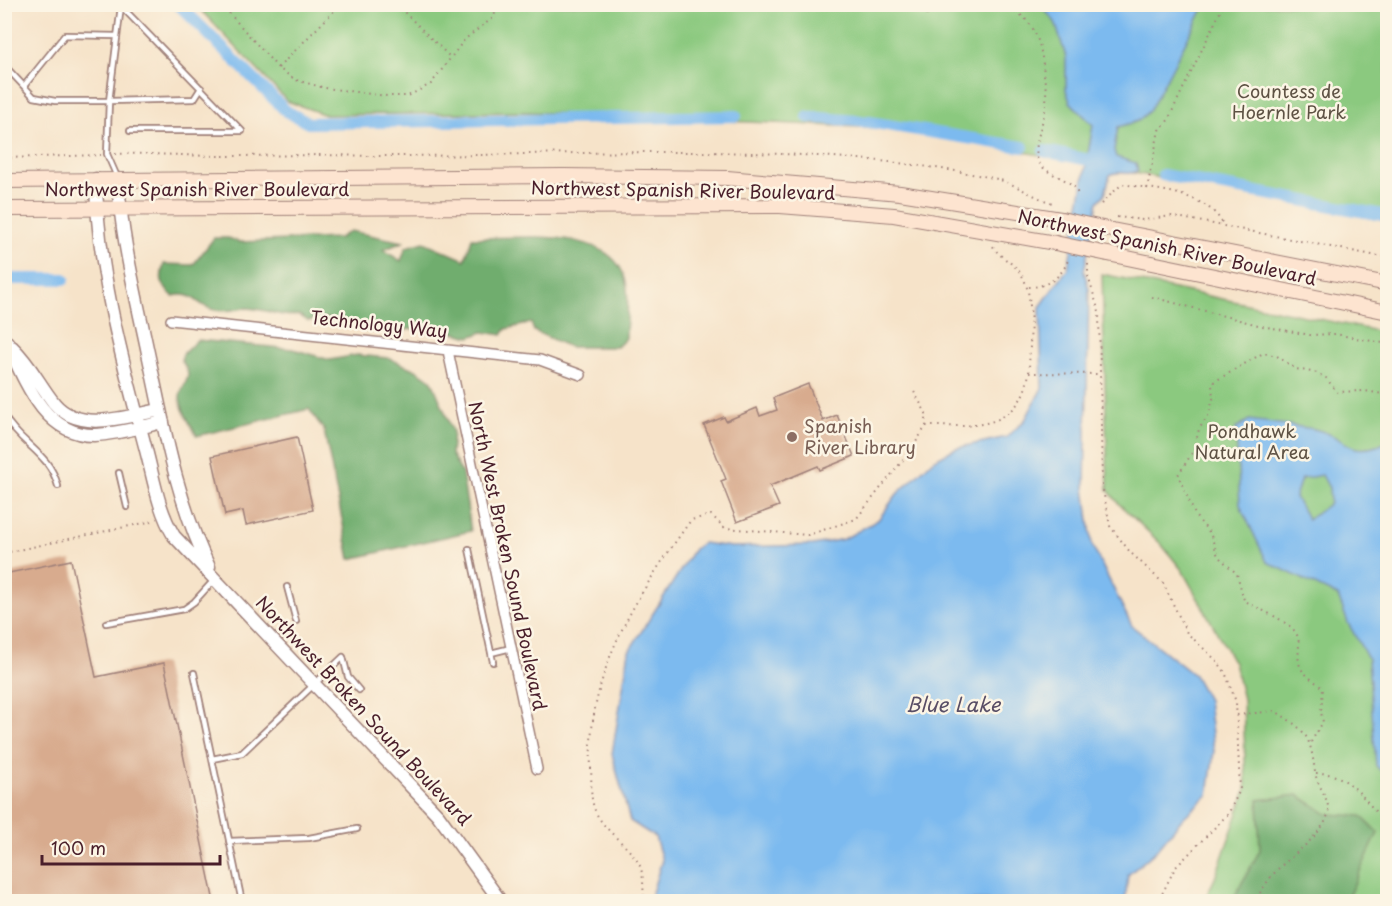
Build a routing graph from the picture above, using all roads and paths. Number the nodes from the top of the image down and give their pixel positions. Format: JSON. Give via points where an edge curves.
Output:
{"nodes":[{"id":1,"x":221,"y":4,"type":"edge"},
{"id":2,"x":341,"y":4,"type":"edge"},
{"id":3,"x":396,"y":4,"type":"edge"},
{"id":4,"x":499,"y":4,"type":"edge"},
{"id":5,"x":898,"y":4,"type":"edge"},
{"id":6,"x":959,"y":4,"type":"edge"},
{"id":7,"x":993,"y":4,"type":"edge"},
{"id":8,"x":1224,"y":4,"type":"edge"},
{"id":9,"x":1386,"y":4,"type":"edge"},
{"id":10,"x":120,"y":5,"type":"edge"},
{"id":11,"x":117,"y":36,"type":"junction"},
{"id":12,"x":450,"y":57,"type":"junction"},
{"id":13,"x":4,"y":65,"type":"edge"},
{"id":14,"x":1388,"y":65,"type":"edge"},
{"id":15,"x":278,"y":68,"type":"junction"},
{"id":16,"x":24,"y":86,"type":"junction"},
{"id":17,"x":201,"y":88,"type":"junction"},
{"id":18,"x":109,"y":101,"type":"junction"},
{"id":19,"x":130,"y":131,"type":"dead end"},
{"id":20,"x":107,"y":154,"type":"junction"},
{"id":21,"x":4,"y":158,"type":"edge"},
{"id":22,"x":96,"y":179,"type":"junction"},
{"id":23,"x":118,"y":179,"type":"junction"},
{"id":24,"x":761,"y":179,"type":"junction"},
{"id":25,"x":781,"y":180,"type":"junction"},
{"id":26,"x":4,"y":181,"type":"edge"},
{"id":27,"x":1147,"y":189,"type":"junction"},
{"id":28,"x":1078,"y":196,"type":"dead end"},
{"id":29,"x":1101,"y":204,"type":"dead end"},
{"id":30,"x":760,"y":206,"type":"junction"},
{"id":31,"x":780,"y":206,"type":"junction"},
{"id":32,"x":4,"y":209,"type":"edge"},
{"id":33,"x":97,"y":209,"type":"junction"},
{"id":34,"x":120,"y":209,"type":"junction"},
{"id":35,"x":1062,"y":212,"type":"junction"},
{"id":36,"x":1113,"y":223,"type":"junction"},
{"id":37,"x":1224,"y":226,"type":"junction"},
{"id":38,"x":990,"y":241,"type":"dead end"},
{"id":39,"x":1388,"y":258,"type":"edge"},
{"id":40,"x":1068,"y":260,"type":"dead end"},
{"id":41,"x":1089,"y":264,"type":"dead end"},
{"id":42,"x":1388,"y":284,"type":"edge"},
{"id":43,"x":1029,"y":287,"type":"junction"},
{"id":44,"x":1152,"y":297,"type":"dead end"},
{"id":45,"x":1388,"y":312,"type":"edge"},
{"id":46,"x":171,"y":320,"type":"dead end"},
{"id":47,"x":6,"y":341,"type":"edge"},
{"id":48,"x":1388,"y":345,"type":"edge"},
{"id":49,"x":448,"y":351,"type":"junction"},
{"id":50,"x":1029,"y":372,"type":"junction"},
{"id":51,"x":1099,"y":374,"type":"junction"},
{"id":52,"x":581,"y":375,"type":"dead end"},
{"id":53,"x":913,"y":390,"type":"dead end"},
{"id":54,"x":1388,"y":395,"type":"edge"},
{"id":55,"x":4,"y":416,"type":"edge"},
{"id":56,"x":161,"y":416,"type":"junction"},
{"id":57,"x":137,"y":421,"type":"junction"},
{"id":58,"x":926,"y":426,"type":"junction"},
{"id":59,"x":119,"y":473,"type":"dead end"},
{"id":60,"x":58,"y":486,"type":"dead end"},
{"id":61,"x":127,"y":507,"type":"dead end"},
{"id":62,"x":165,"y":518,"type":"junction"},
{"id":63,"x":469,"y":549,"type":"dead end"},
{"id":64,"x":4,"y":553,"type":"edge"},
{"id":65,"x":215,"y":579,"type":"junction"},
{"id":66,"x":287,"y":587,"type":"dead end"},
{"id":67,"x":296,"y":621,"type":"dead end"},
{"id":68,"x":106,"y":623,"type":"dead end"},
{"id":69,"x":511,"y":648,"type":"junction"},
{"id":70,"x":490,"y":653,"type":"junction"},
{"id":71,"x":492,"y":663,"type":"dead end"},
{"id":72,"x":194,"y":673,"type":"dead end"},
{"id":73,"x":315,"y":684,"type":"junction"},
{"id":74,"x":359,"y":690,"type":"dead end"},
{"id":75,"x":1237,"y":715,"type":"junction"},
{"id":76,"x":1311,"y":742,"type":"junction"},
{"id":77,"x":212,"y":759,"type":"junction"},
{"id":78,"x":537,"y":769,"type":"dead end"},
{"id":79,"x":1316,"y":773,"type":"junction"},
{"id":80,"x":1388,"y":825,"type":"edge"},
{"id":81,"x":357,"y":829,"type":"dead end"},
{"id":82,"x":229,"y":842,"type":"junction"},
{"id":83,"x":242,"y":902,"type":"edge"},
{"id":84,"x":501,"y":902,"type":"edge"},
{"id":85,"x":644,"y":902,"type":"edge"},
{"id":86,"x":1158,"y":902,"type":"edge"},
{"id":87,"x":1255,"y":902,"type":"edge"}],
"edges":[{"from":1,"to":15,"type":"path"},
{"from":2,"to":15,"type":"path"},
{"from":3,"to":12,"type":"path"},
{"from":4,"to":12,"type":"path","via":[[492,18]]},
{"from":5,"to":6,"type":"path","via":[[928,14]]},
{"from":7,"to":28,"type":"path","via":[[1017,13],[1038,35],[1046,102],[1037,157],[1042,167],[1074,187]]},
{"from":8,"to":27,"type":"path","via":[[1160,130]]},
{"from":9,"to":14,"type":"lane"},
{"from":10,"to":11,"type":"lane"},
{"from":10,"to":17,"type":"lane"},
{"from":11,"to":16,"type":"lane","via":[[65,35]]},
{"from":11,"to":18,"type":"lane"},
{"from":12,"to":15,"type":"path","via":[[431,84],[408,96],[362,94],[305,84]]},
{"from":13,"to":16,"type":"lane"},
{"from":16,"to":18,"type":"lane","via":[[34,97],[55,101]]},
{"from":17,"to":18,"type":"lane","via":[[194,99]]},
{"from":17,"to":19,"type":"lane","via":[[242,131]]},
{"from":18,"to":20,"type":"lane"},
{"from":20,"to":21,"type":"path"},
{"from":20,"to":23,"type":"lane"},
{"from":20,"to":35,"type":"path","via":[[790,155],[985,176],[1009,182]]},
{"from":22,"to":23,"type":"main road","name":"Northwest Spanish River Boulevard"},
{"from":22,"to":26,"type":"main road","name":"Northwest Spanish River Boulevard"},
{"from":22,"to":33,"type":"street","name":"Northwest Broken Sound Boulevard"},
{"from":23,"to":24,"type":"main road","name":"Northwest Spanish River Boulevard","via":[[563,176]]},
{"from":23,"to":34,"type":"street","name":"Northwest Broken Sound Boulevard"},
{"from":24,"to":25,"type":"main road","name":"Northwest Spanish River Boulevard"},
{"from":24,"to":30,"type":"main road"},
{"from":25,"to":31,"type":"main road"},
{"from":25,"to":35,"type":"main road","name":"Northwest Spanish River Boulevard"},
{"from":27,"to":29,"type":"path","via":[[1122,184]]},
{"from":27,"to":37,"type":"path","via":[[1198,201]]},
{"from":30,"to":31,"type":"main road","name":"Northwest Spanish River Boulevard"},
{"from":30,"to":34,"type":"main road","name":"Northwest Spanish River Boulevard"},
{"from":31,"to":45,"type":"main road","name":"Northwest Spanish River Boulevard","bridge":true,"via":[[905,217],[1055,243]]},
{"from":32,"to":33,"type":"main road","name":"Northwest Spanish River Boulevard"},
{"from":33,"to":34,"type":"main road","name":"Northwest Spanish River Boulevard"},
{"from":33,"to":57,"type":"street","name":"Northwest Broken Sound Boulevard","via":[[100,246]]},
{"from":34,"to":56,"type":"street","name":"Northwest Broken Sound Boulevard"},
{"from":35,"to":36,"type":"main road","name":"Northwest Spanish River Boulevard","bridge":true},
{"from":36,"to":37,"type":"path","via":[[1172,216]]},
{"from":36,"to":42,"type":"main road","name":"Northwest Spanish River Boulevard"},
{"from":37,"to":39,"type":"path"},
{"from":38,"to":43,"type":"path","via":[[995,252],[1018,270]]},
{"from":40,"to":43,"type":"path","via":[[1048,284]]},
{"from":41,"to":51,"type":"path","via":[[1088,276],[1099,312]]},
{"from":43,"to":50,"type":"path"},
{"from":44,"to":48,"type":"path","via":[[1263,326],[1310,335],[1335,333]]},
{"from":46,"to":49,"type":"street","name":"Technology Way"},
{"from":47,"to":57,"type":"street","via":[[41,406],[62,426],[93,435]]},
{"from":49,"to":52,"type":"street","name":"Technology Way","via":[[540,360]]},
{"from":49,"to":69,"type":"street","name":"North West Broken Sound Boulevard"},
{"from":50,"to":51,"type":"path"},
{"from":50,"to":58,"type":"path","via":[[1023,393],[1002,420],[974,426]]},
{"from":51,"to":75,"type":"path","via":[[1102,485],[1110,526],[1130,552],[1163,583],[1187,633],[1217,660],[1233,693]]},
{"from":53,"to":58,"type":"path","via":[[926,413]]},
{"from":54,"to":76,"type":"path","via":[[1337,392],[1317,373],[1296,369],[1286,360],[1263,352],[1212,383],[1208,416],[1178,475],[1196,517],[1210,533],[1218,556],[1237,574],[1244,600],[1285,622],[1296,633],[1302,670],[1323,689],[1323,722]]},
{"from":55,"to":60,"type":"lane","via":[[24,442],[50,464]]},
{"from":56,"to":57,"type":"street"},
{"from":56,"to":65,"type":"street","name":"Northwest Broken Sound Boulevard","via":[[185,513]]},
{"from":57,"to":62,"type":"street","name":"Northwest Broken Sound Boulevard"},
{"from":58,"to":85,"type":"path","via":[[856,519],[808,535],[731,529],[711,515],[696,517],[646,583],[615,640],[595,699],[590,737],[593,804],[599,818],[641,867]]},
{"from":59,"to":61,"type":"lane"},
{"from":62,"to":64,"type":"path"},
{"from":62,"to":65,"type":"street","name":"Northwest Broken Sound Boulevard","via":[[174,536]]},
{"from":63,"to":70,"type":"lane"},
{"from":65,"to":68,"type":"lane","via":[[184,609]]},
{"from":65,"to":73,"type":"street","name":"Northwest Broken Sound Boulevard"},
{"from":66,"to":67,"type":"lane"},
{"from":69,"to":70,"type":"lane"},
{"from":69,"to":78,"type":"street","name":"North West Broken Sound Boulevard"},
{"from":70,"to":71,"type":"lane"},
{"from":72,"to":77,"type":"lane"},
{"from":73,"to":74,"type":"lane","via":[[343,657],[348,677]]},
{"from":73,"to":77,"type":"lane","via":[[242,753]]},
{"from":73,"to":84,"type":"street","name":"Northwest Broken Sound Boulevard","via":[[438,815]]},
{"from":75,"to":76,"type":"path","via":[[1275,711]]},
{"from":75,"to":86,"type":"path","via":[[1240,790],[1235,803],[1175,868]]},
{"from":76,"to":79,"type":"path"},
{"from":77,"to":82,"type":"lane"},
{"from":79,"to":80,"type":"path","via":[[1337,775],[1350,783]]},
{"from":79,"to":87,"type":"path","via":[[1329,807],[1328,815],[1312,841],[1277,869]]},
{"from":81,"to":82,"type":"lane","via":[[309,838]]},
{"from":82,"to":83,"type":"lane"}]}
